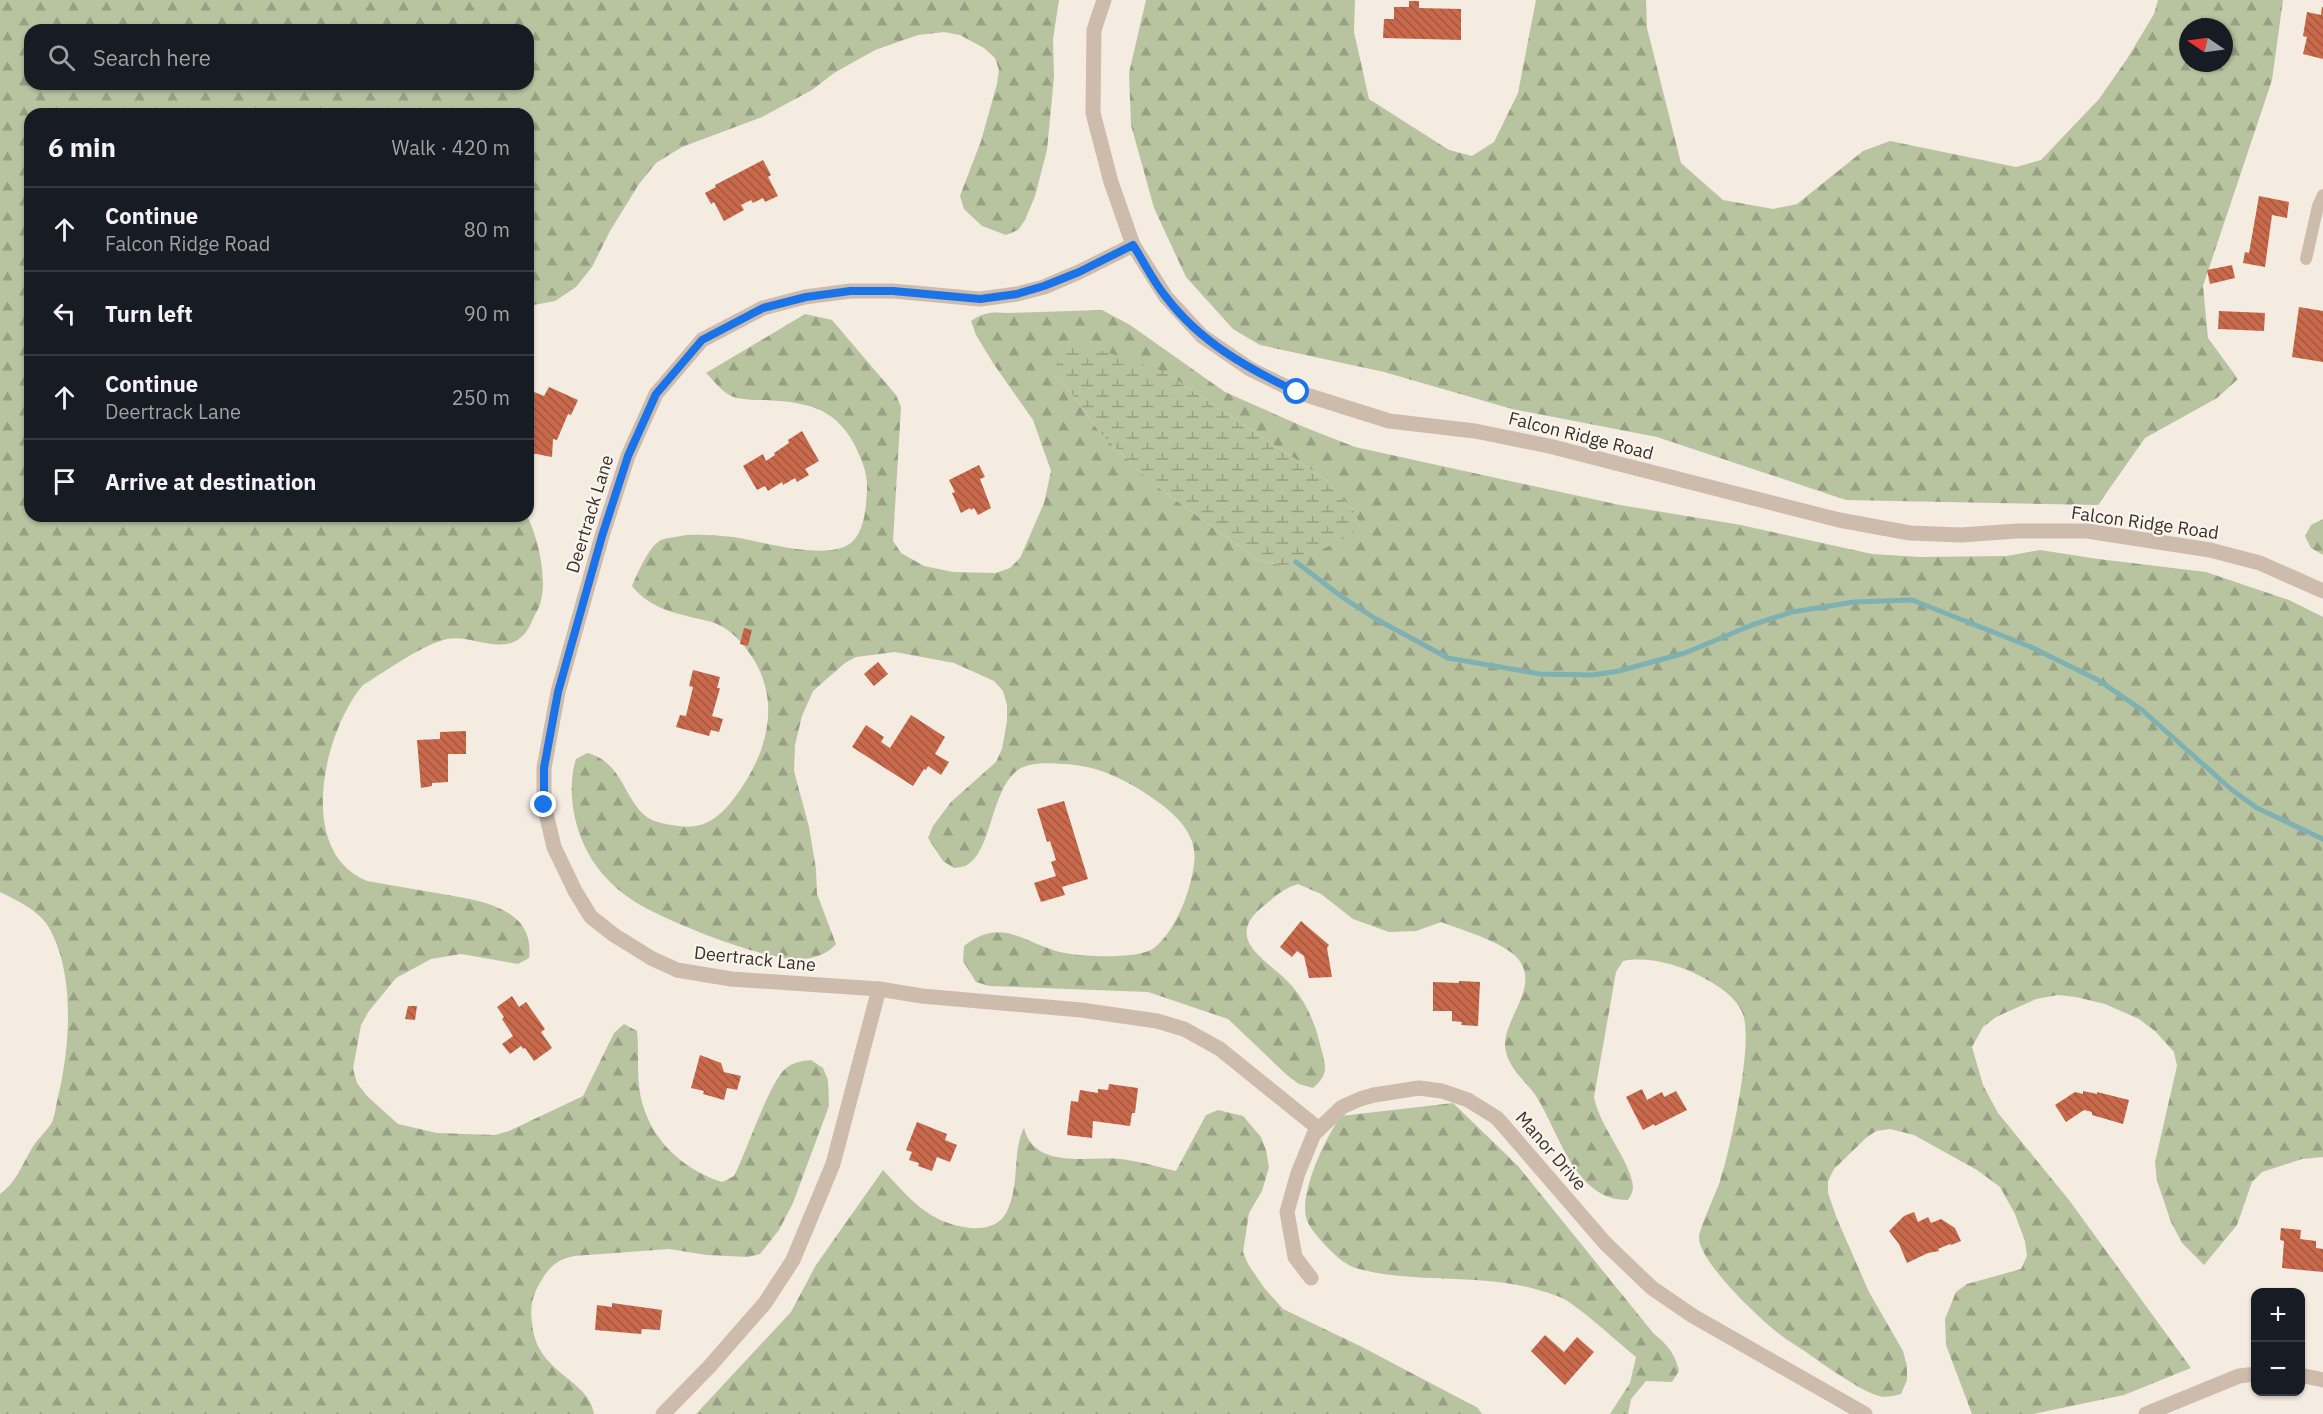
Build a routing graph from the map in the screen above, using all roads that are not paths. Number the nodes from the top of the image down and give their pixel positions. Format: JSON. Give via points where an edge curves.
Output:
{"nodes":[{"id":1,"x":1104,"y":0,"type":"edge"},
{"id":2,"x":2323,"y":195,"type":"edge"},
{"id":3,"x":1133,"y":245,"type":"junction"},
{"id":4,"x":2306,"y":260,"type":"dead end"},
{"id":5,"x":2323,"y":591,"type":"edge"},
{"id":6,"x":879,"y":989,"type":"junction"},
{"id":7,"x":1319,"y":1130,"type":"junction"},
{"id":8,"x":1311,"y":1278,"type":"dead end"},
{"id":9,"x":2251,"y":1375,"type":"edge"},
{"id":10,"x":2305,"y":1376,"type":"edge"},
{"id":11,"x":2323,"y":1380,"type":"edge"},
{"id":12,"x":663,"y":1414,"type":"edge"},
{"id":13,"x":1865,"y":1414,"type":"edge"},
{"id":14,"x":2146,"y":1414,"type":"edge"}],
"edges":[{"from":1,"to":3,"type":"street","name":"Falcon Ridge Road","via":[[1094,30],[1093,113]]},
{"from":2,"to":4,"type":"lane"},
{"from":3,"to":5,"type":"street","name":"Falcon Ridge Road","via":[[1173,305],[1202,336],[1240,363],[1297,392],[1389,421],[1475,431],[1549,446],[1839,520],[1910,533],[2087,531],[2210,550],[2260,563]]},
{"from":3,"to":6,"type":"street","name":"Deertrack Lane","via":[[1079,272],[1017,294],[980,299],[850,291],[763,308],[702,340],[656,394],[628,456],[558,692],[544,768],[544,805],[554,847],[591,917],[651,958],[677,970],[730,979]]},
{"from":6,"to":7,"type":"street","name":"Deertrack Lane","via":[[1081,1010],[1175,1026],[1220,1048]]},
{"from":6,"to":12,"type":"street","via":[[833,1164],[793,1260],[765,1303]]},
{"from":7,"to":8,"type":"street","name":"Manor Drive","via":[[1298,1173],[1287,1212],[1295,1257]]},
{"from":7,"to":13,"type":"street","name":"Manor Drive","via":[[1342,1107],[1374,1095],[1419,1088],[1468,1100],[1497,1118],[1605,1242],[1652,1288],[1693,1316]]},
{"from":9,"to":14,"type":"street"},
{"from":10,"to":11,"type":"street"}]}
